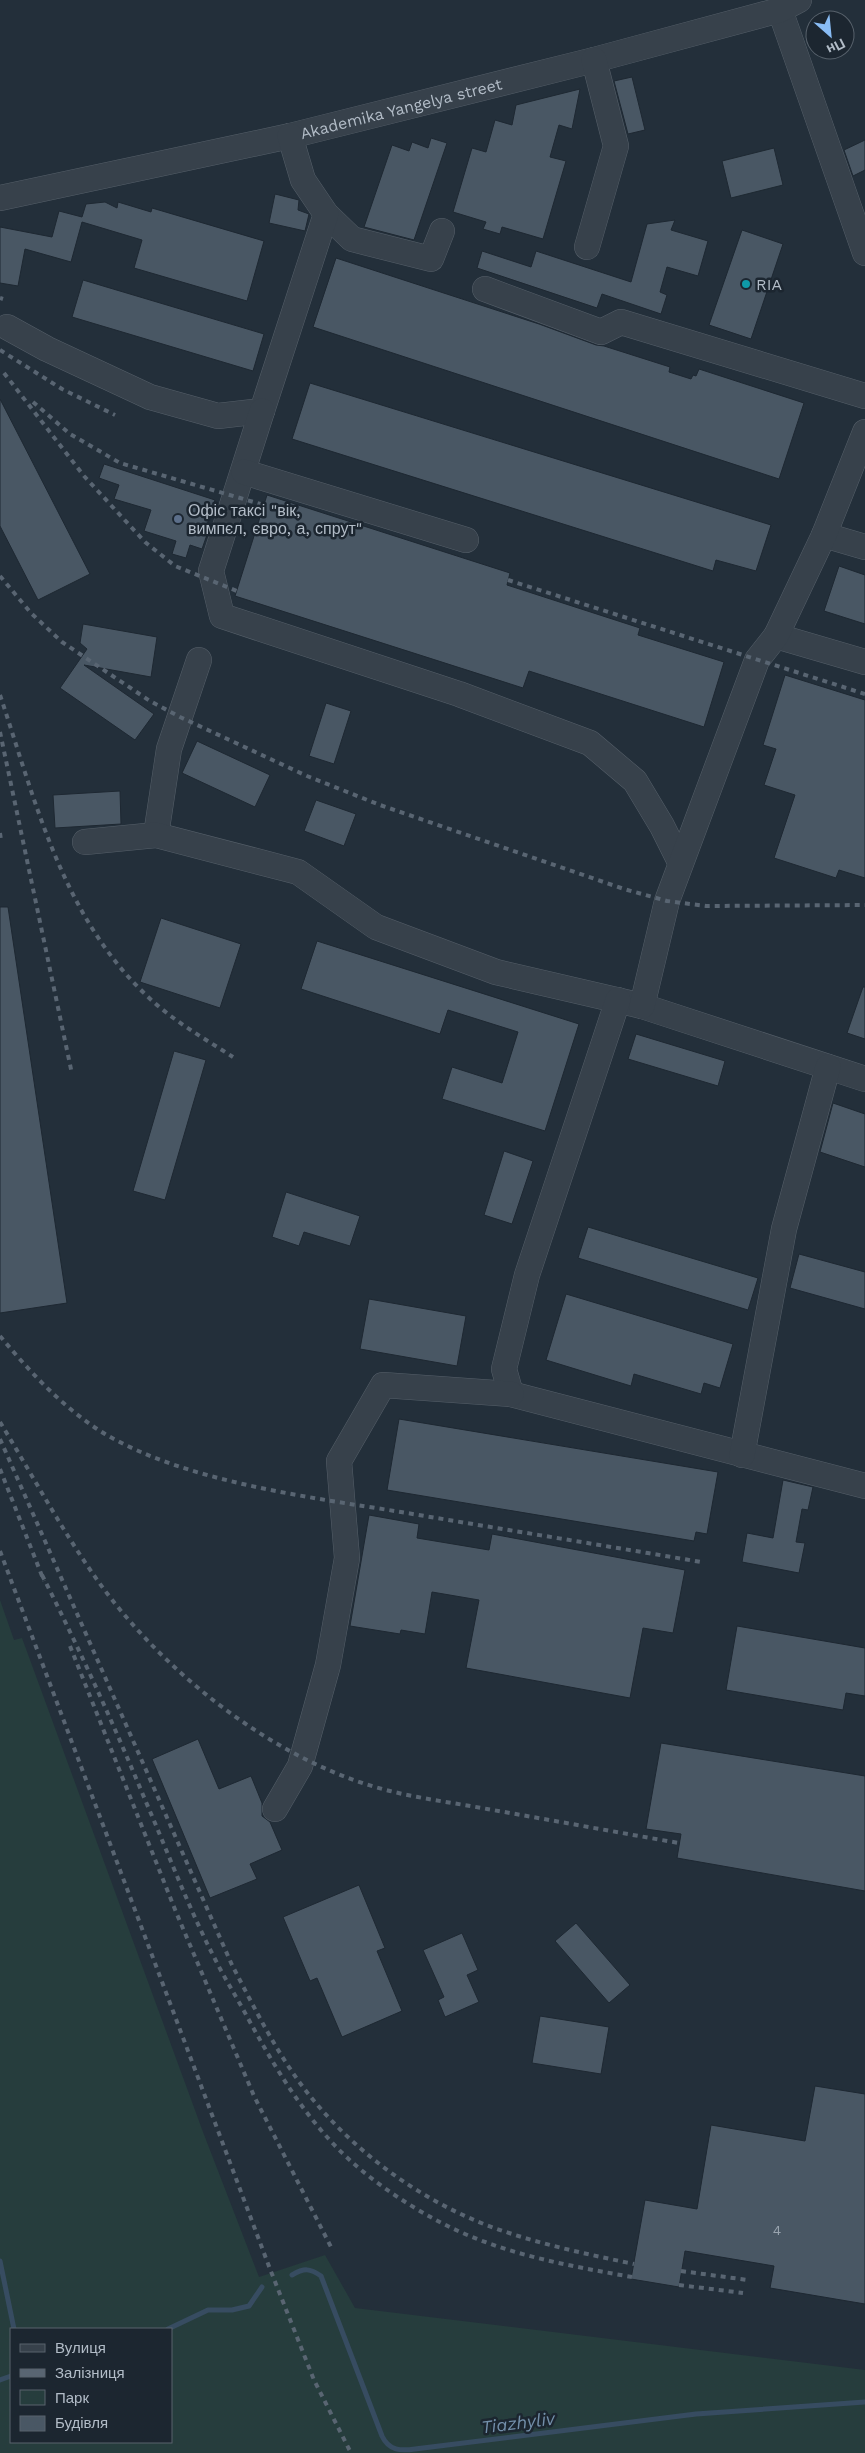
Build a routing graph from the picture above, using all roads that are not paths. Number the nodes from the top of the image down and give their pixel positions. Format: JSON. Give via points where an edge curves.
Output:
{"nodes":[{"id":1,"x":789,"y":5,"type":"edge"},
{"id":2,"x":594,"y":60,"type":"junction"},
{"id":3,"x":290,"y":136,"type":"junction"},
{"id":4,"x":0,"y":198,"type":"edge"},
{"id":5,"x":326,"y":214,"type":"junction"},
{"id":6,"x":442,"y":231,"type":"dead end"},
{"id":7,"x":586,"y":246,"type":"dead end"},
{"id":8,"x":865,"y":253,"type":"edge"},
{"id":9,"x":485,"y":289,"type":"dead end"},
{"id":10,"x":7,"y":327,"type":"dead end"},
{"id":11,"x":865,"y":396,"type":"edge"},
{"id":12,"x":262,"y":411,"type":"junction"},
{"id":13,"x":865,"y":432,"type":"edge"},
{"id":14,"x":244,"y":472,"type":"junction"},
{"id":15,"x":824,"y":535,"type":"junction"},
{"id":16,"x":466,"y":540,"type":"dead end"},
{"id":17,"x":865,"y":547,"type":"edge"},
{"id":18,"x":776,"y":636,"type":"junction"},
{"id":19,"x":199,"y":660,"type":"dead end"},
{"id":20,"x":865,"y":662,"type":"edge"},
{"id":21,"x":156,"y":835,"type":"junction"},
{"id":22,"x":85,"y":842,"type":"dead end"},
{"id":23,"x":680,"y":862,"type":"junction"},
{"id":24,"x":618,"y":1000,"type":"junction"},
{"id":25,"x":642,"y":1006,"type":"junction"},
{"id":26,"x":828,"y":1067,"type":"junction"},
{"id":27,"x":865,"y":1079,"type":"edge"},
{"id":28,"x":512,"y":1394,"type":"junction"},
{"id":29,"x":742,"y":1455,"type":"junction"},
{"id":30,"x":865,"y":1486,"type":"edge"},
{"id":31,"x":276,"y":1809,"type":"dead end"}],
"edges":[{"from":1,"to":2,"type":"street","name":"Akademika Yangelya street"},
{"from":1,"to":8,"type":"street"},
{"from":2,"to":3,"type":"street","name":"Akademika Yangelya street"},
{"from":2,"to":7,"type":"street","via":[[616,146]]},
{"from":3,"to":4,"type":"street","name":"Akademika Yangelya street"},
{"from":3,"to":5,"type":"street","via":[[302,180]]},
{"from":5,"to":6,"type":"street","via":[[352,239],[431,260]]},
{"from":5,"to":12,"type":"street"},
{"from":9,"to":11,"type":"street","via":[[601,332],[621,322]]},
{"from":10,"to":12,"type":"street","via":[[46,349],[150,397],[218,416]]},
{"from":12,"to":14,"type":"street"},
{"from":13,"to":15,"type":"street"},
{"from":14,"to":16,"type":"street"},
{"from":14,"to":23,"type":"street","via":[[211,571],[222,616],[459,694],[590,743],[635,781]]},
{"from":15,"to":17,"type":"street"},
{"from":15,"to":18,"type":"street"},
{"from":18,"to":20,"type":"street"},
{"from":18,"to":23,"type":"street","via":[[757,660]]},
{"from":19,"to":21,"type":"street","via":[[169,748]]},
{"from":21,"to":22,"type":"street"},
{"from":21,"to":24,"type":"street","via":[[298,872],[376,927],[496,972]]},
{"from":23,"to":25,"type":"street","via":[[667,901]]},
{"from":24,"to":25,"type":"street"},
{"from":24,"to":28,"type":"street","via":[[527,1276],[504,1369]]},
{"from":25,"to":26,"type":"street"},
{"from":26,"to":27,"type":"street"},
{"from":26,"to":29,"type":"street","via":[[784,1229]]},
{"from":28,"to":29,"type":"street"},
{"from":28,"to":31,"type":"street","via":[[383,1385],[339,1461],[347,1558],[328,1665],[300,1766]]},
{"from":29,"to":30,"type":"street"}]}
